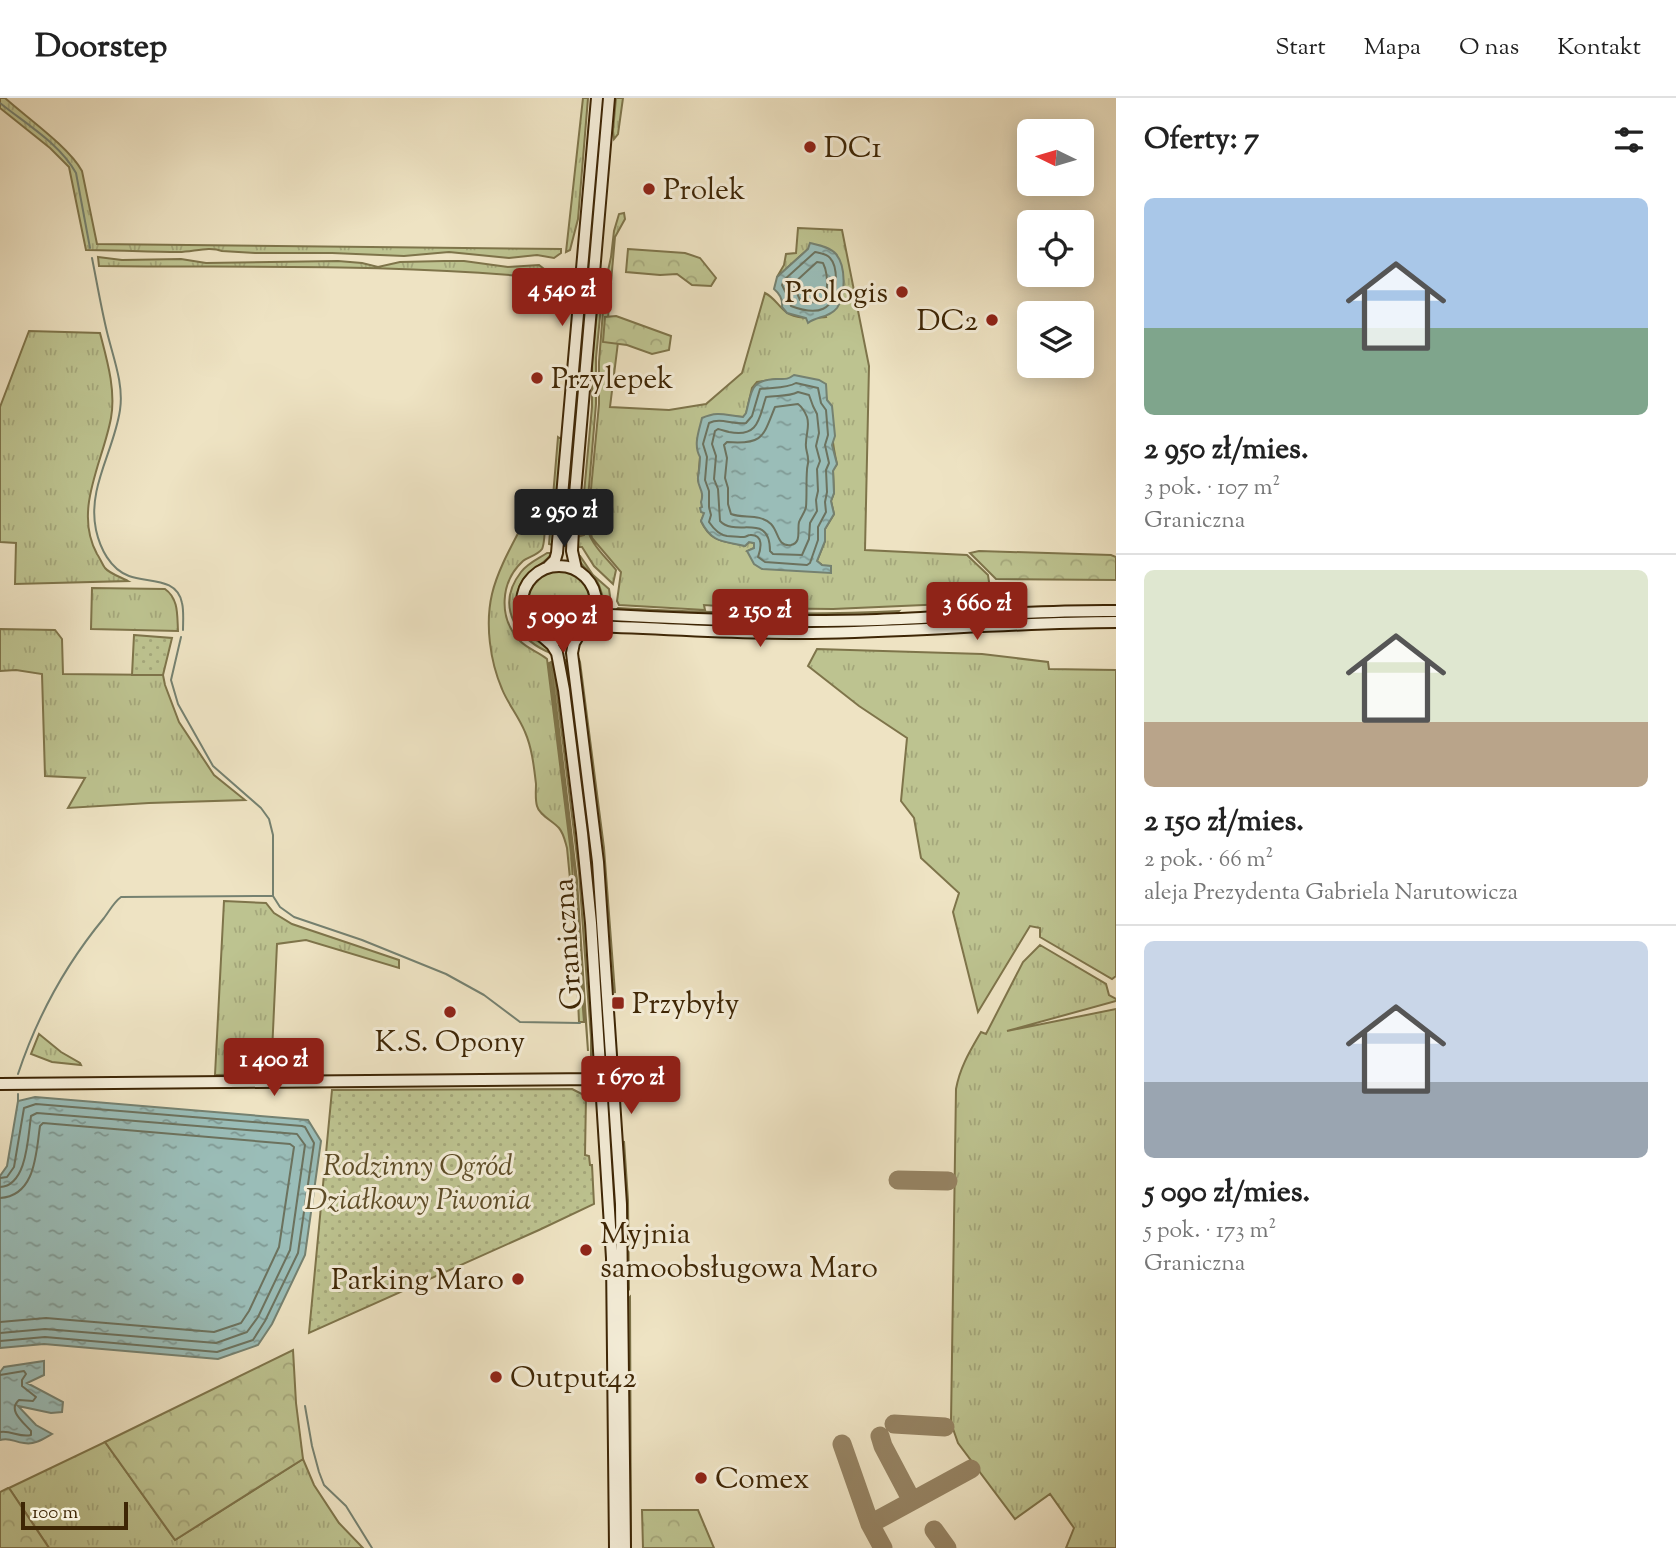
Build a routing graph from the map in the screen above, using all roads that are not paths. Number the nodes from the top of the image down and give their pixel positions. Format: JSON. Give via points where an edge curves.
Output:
{"nodes":[{"id":1,"x":597,"y":98,"type":"edge"},
{"id":2,"x":610,"y":98,"type":"edge"},
{"id":3,"x":548,"y":567,"type":"junction"},
{"id":4,"x":576,"y":569,"type":"junction"},
{"id":5,"x":596,"y":608,"type":"junction"},
{"id":6,"x":1116,"y":611,"type":"edge"},
{"id":7,"x":1116,"y":622,"type":"edge"},
{"id":8,"x":584,"y":630,"type":"junction"},
{"id":9,"x":543,"y":637,"type":"junction"},
{"id":10,"x":600,"y":1079,"type":"junction"},
{"id":11,"x":0,"y":1084,"type":"edge"},
{"id":12,"x":615,"y":1548,"type":"edge"},
{"id":13,"x":625,"y":1548,"type":"edge"}],
"edges":[{"from":1,"to":3,"type":"main road","via":[[557,553]]},
{"from":2,"to":4,"type":"main road","via":[[575,506],[572,551]]},
{"from":3,"to":4,"type":"main road"},
{"from":3,"to":9,"type":"main road","via":[[534,576],[522,596],[526,621]]},
{"from":4,"to":5,"type":"main road","via":[[591,584]]},
{"from":5,"to":6,"type":"main road","via":[[608,615],[788,621]]},
{"from":5,"to":8,"type":"main road"},
{"from":7,"to":8,"type":"main road","via":[[810,633]]},
{"from":8,"to":9,"type":"main road","via":[[562,640]]},
{"from":8,"to":13,"type":"main road","name":"Graniczna","via":[[572,653],[598,862],[621,1204]]},
{"from":9,"to":10,"type":"main road","name":"Graniczna","via":[[558,656],[574,770],[588,891]]},
{"from":10,"to":11,"type":"main road"},
{"from":10,"to":12,"type":"main road","name":"Graniczna","via":[[613,1288]]}]}
